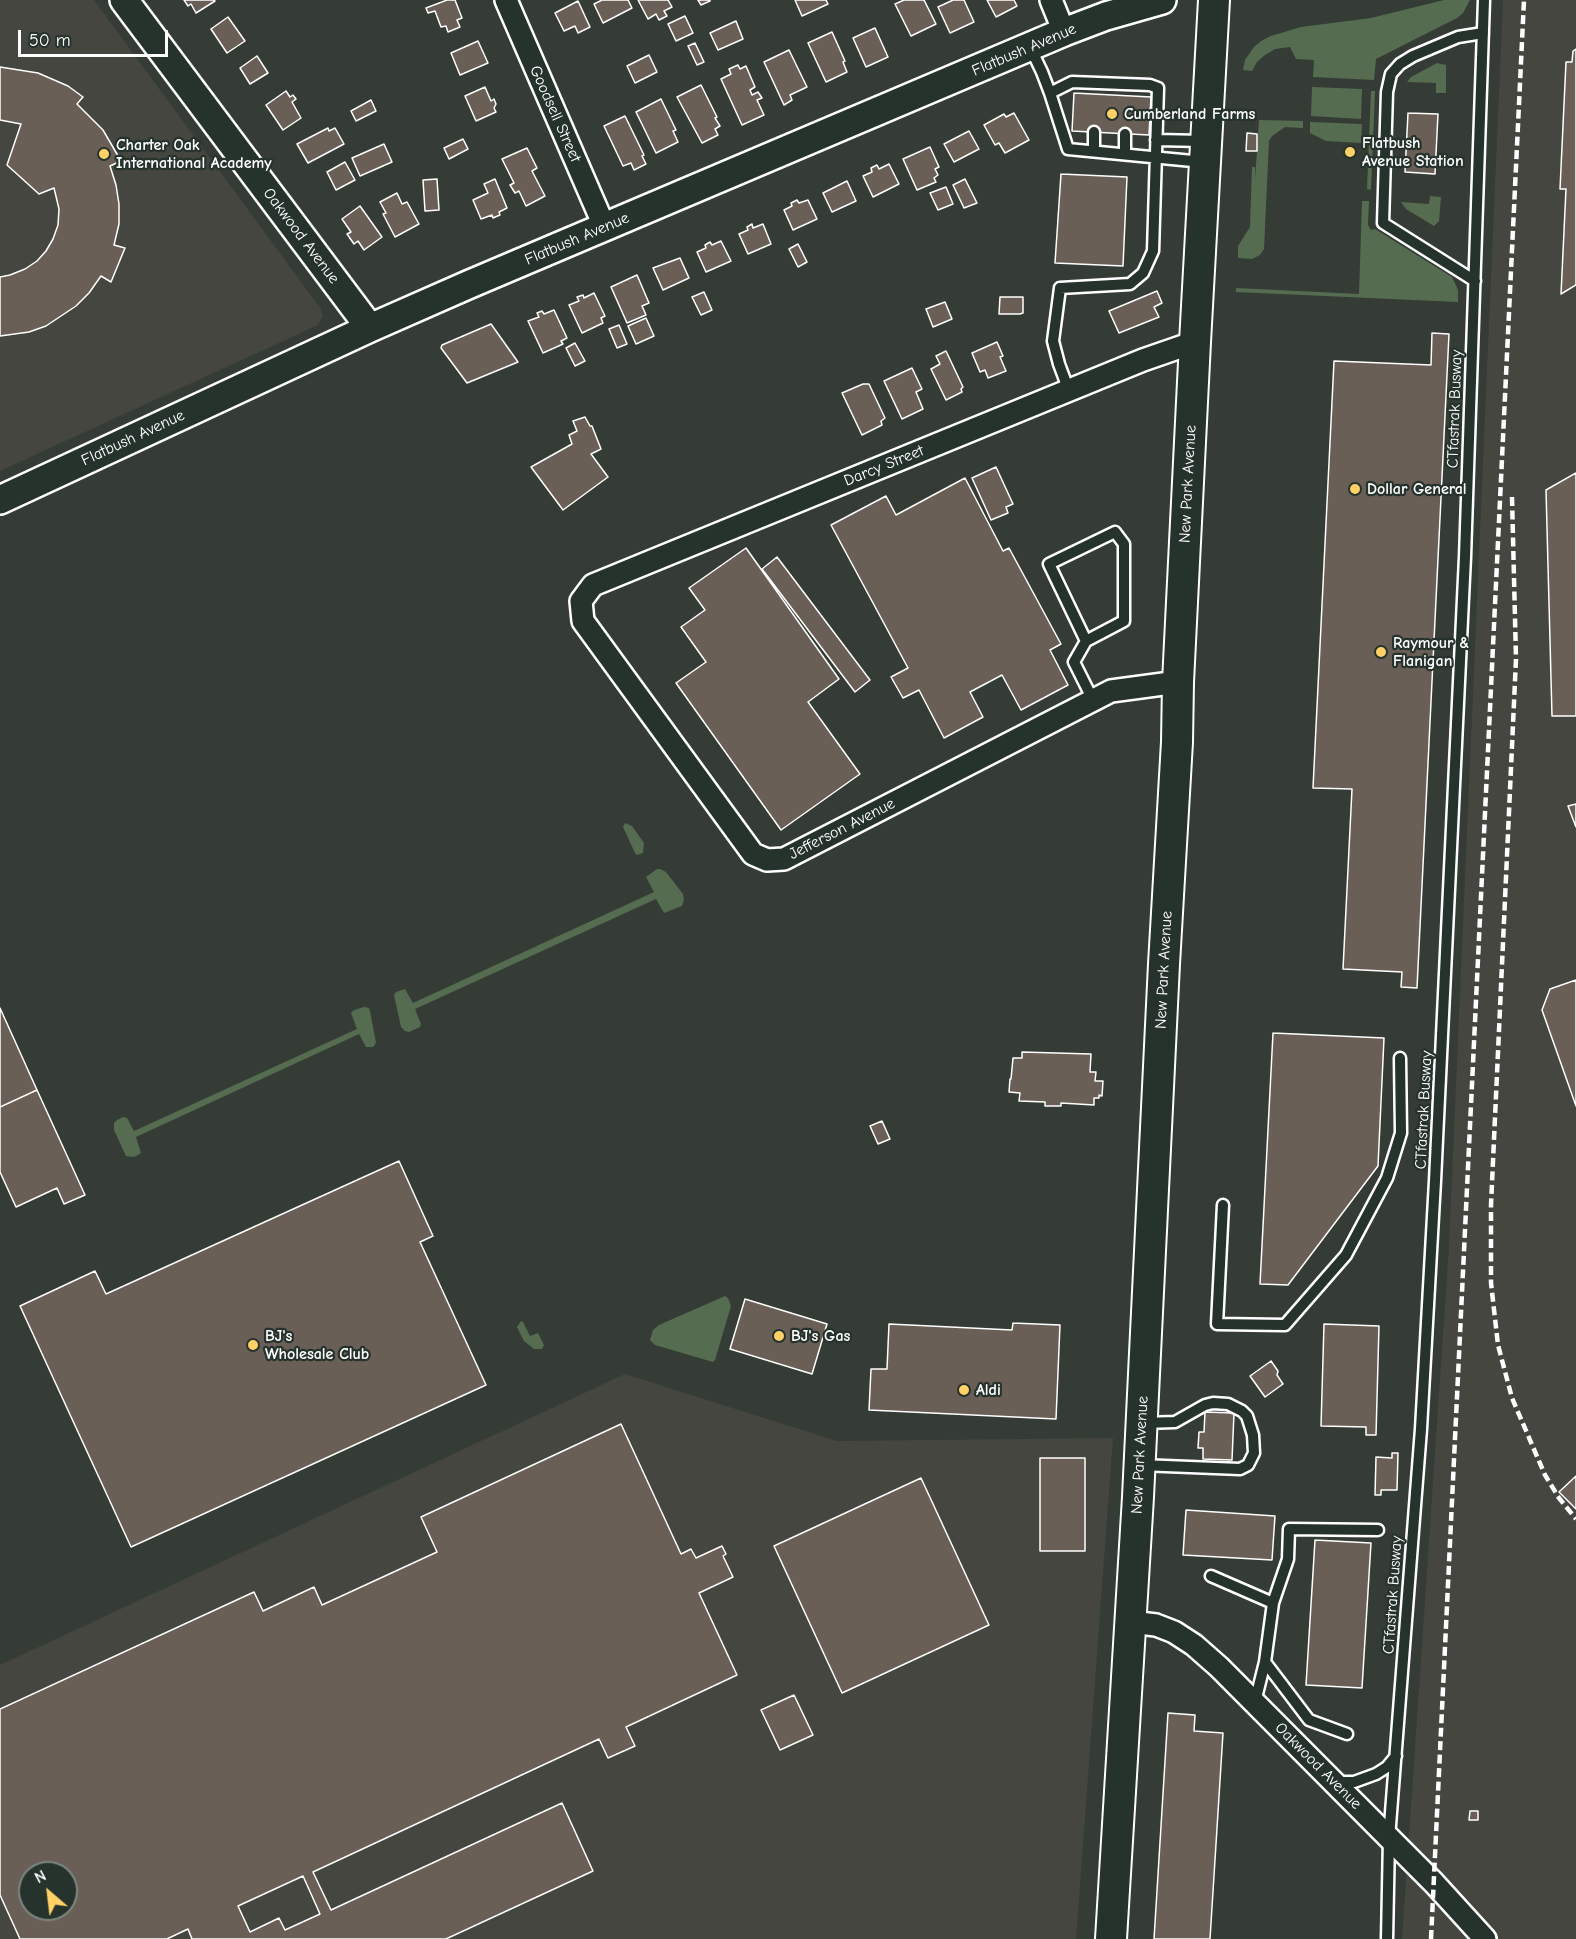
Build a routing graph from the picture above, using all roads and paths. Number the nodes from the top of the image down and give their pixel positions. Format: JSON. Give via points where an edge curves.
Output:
{"nodes":[{"id":1,"x":124,"y":0,"type":"edge"},
{"id":2,"x":506,"y":0,"type":"edge"},
{"id":3,"x":1051,"y":0,"type":"edge"},
{"id":4,"x":1162,"y":0,"type":"edge"},
{"id":5,"x":1214,"y":0,"type":"edge"},
{"id":6,"x":1484,"y":0,"type":"edge"},
{"id":7,"x":1064,"y":32,"type":"junction"},
{"id":8,"x":1483,"y":33,"type":"junction"},
{"id":9,"x":1030,"y":47,"type":"junction"},
{"id":10,"x":1125,"y":84,"type":"junction"},
{"id":11,"x":1050,"y":93,"type":"junction"},
{"id":12,"x":1125,"y":96,"type":"dead end"},
{"id":13,"x":1094,"y":132,"type":"dead end"},
{"id":14,"x":1125,"y":134,"type":"dead end"},
{"id":15,"x":1156,"y":141,"type":"junction"},
{"id":16,"x":1094,"y":151,"type":"junction"},
{"id":17,"x":1206,"y":151,"type":"junction"},
{"id":18,"x":1125,"y":154,"type":"junction"},
{"id":19,"x":1156,"y":156,"type":"junction"},
{"id":20,"x":605,"y":228,"type":"junction"},
{"id":21,"x":1475,"y":281,"type":"junction"},
{"id":22,"x":370,"y":328,"type":"junction"},
{"id":23,"x":1195,"y":342,"type":"junction"},
{"id":24,"x":1068,"y":391,"type":"junction"},
{"id":25,"x":0,"y":500,"type":"edge"},
{"id":26,"x":581,"y":601,"type":"joint"},
{"id":27,"x":1086,"y":641,"type":"junction"},
{"id":28,"x":1178,"y":682,"type":"junction"},
{"id":29,"x":1093,"y":700,"type":"junction"},
{"id":30,"x":1400,"y":1058,"type":"dead end"},
{"id":31,"x":1222,"y":1205,"type":"dead end"},
{"id":32,"x":1142,"y":1423,"type":"junction"},
{"id":33,"x":1140,"y":1465,"type":"junction"},
{"id":34,"x":1378,"y":1530,"type":"dead end"},
{"id":35,"x":1211,"y":1576,"type":"dead end"},
{"id":36,"x":1273,"y":1603,"type":"junction"},
{"id":37,"x":1131,"y":1622,"type":"junction"},
{"id":38,"x":1265,"y":1662,"type":"junction"},
{"id":39,"x":1255,"y":1702,"type":"junction"},
{"id":40,"x":1347,"y":1734,"type":"dead end"},
{"id":41,"x":1397,"y":1755,"type":"junction"},
{"id":42,"x":1334,"y":1782,"type":"junction"},
{"id":43,"x":1389,"y":1838,"type":"junction"},
{"id":44,"x":1111,"y":1939,"type":"edge"},
{"id":45,"x":1387,"y":1939,"type":"edge"},
{"id":46,"x":1485,"y":1939,"type":"edge"}],
"edges":[{"from":1,"to":22,"type":"street","name":"Oakwood Avenue"},
{"from":2,"to":20,"type":"street","name":"Goodsell Street"},
{"from":3,"to":7,"type":"street"},
{"from":4,"to":7,"type":"street","name":"Flatbush Avenue"},
{"from":5,"to":17,"type":"main road","name":"New Park Avenue"},
{"from":6,"to":8,"type":"lane","name":"CTfastrak Busway"},
{"from":7,"to":9,"type":"street","name":"Flatbush Avenue"},
{"from":8,"to":21,"type":"lane","name":"CTfastrak Busway"},
{"from":8,"to":21,"type":"lane","via":[[1443,42],[1400,64],[1389,79],[1386,104],[1383,223]]},
{"from":9,"to":11,"type":"lane"},
{"from":9,"to":20,"type":"street","name":"Flatbush Avenue"},
{"from":10,"to":11,"type":"lane","via":[[1093,89],[1072,82]]},
{"from":10,"to":12,"type":"lane"},
{"from":10,"to":15,"type":"lane","via":[[1158,88]]},
{"from":11,"to":16,"type":"lane","via":[[1068,149]]},
{"from":13,"to":16,"type":"lane"},
{"from":14,"to":18,"type":"lane"},
{"from":15,"to":17,"type":"lane"},
{"from":15,"to":19,"type":"lane"},
{"from":16,"to":18,"type":"lane"},
{"from":17,"to":19,"type":"lane"},
{"from":17,"to":23,"type":"main road","name":"New Park Avenue"},
{"from":18,"to":19,"type":"lane"},
{"from":19,"to":24,"type":"lane","via":[[1153,251],[1143,273],[1130,284],[1060,288],[1053,341]]},
{"from":20,"to":22,"type":"street","name":"Flatbush Avenue"},
{"from":21,"to":41,"type":"lane","name":"CTfastrak Busway","via":[[1435,1181]]},
{"from":22,"to":25,"type":"street","name":"Flatbush Avenue"},
{"from":23,"to":24,"type":"street","name":"Darcy Street"},
{"from":23,"to":28,"type":"main road","name":"New Park Avenue"},
{"from":24,"to":26,"type":"street","name":"Darcy Street","via":[[593,585]]},
{"from":26,"to":29,"type":"street","name":"Jefferson Avenue","via":[[583,621],[753,854],[767,860],[784,859]]},
{"from":27,"to":27,"type":"lane","via":[[1049,564],[1115,532],[1124,544],[1124,621]]},
{"from":27,"to":29,"type":"lane","via":[[1074,662]]},
{"from":28,"to":29,"type":"street","name":"Jefferson Avenue","via":[[1111,691]]},
{"from":28,"to":32,"type":"main road","name":"New Park Avenue"},
{"from":30,"to":31,"type":"lane","via":[[1401,1133],[1387,1178],[1346,1255],[1286,1325],[1217,1324]]},
{"from":32,"to":33,"type":"main road","name":"New Park Avenue"},
{"from":32,"to":33,"type":"lane","via":[[1175,1422],[1205,1405],[1228,1404],[1247,1416],[1254,1453],[1248,1465],[1240,1469]]},
{"from":33,"to":37,"type":"main road","name":"New Park Avenue"},
{"from":34,"to":36,"type":"lane","via":[[1289,1529],[1288,1559]]},
{"from":35,"to":36,"type":"lane"},
{"from":36,"to":38,"type":"lane"},
{"from":37,"to":39,"type":"street","name":"Oakwood Avenue","via":[[1156,1625],[1184,1638]]},
{"from":37,"to":44,"type":"main road","name":"New Park Avenue"},
{"from":38,"to":39,"type":"lane"},
{"from":38,"to":40,"type":"lane","via":[[1309,1720]]},
{"from":39,"to":42,"type":"street","name":"Oakwood Avenue"},
{"from":41,"to":42,"type":"lane","via":[[1372,1776],[1354,1782]]},
{"from":41,"to":43,"type":"lane","name":"CTfastrak Busway"},
{"from":42,"to":43,"type":"street","name":"Oakwood Avenue"},
{"from":43,"to":45,"type":"lane","name":"CTfastrak Busway"},
{"from":43,"to":46,"type":"street","name":"Oakwood Avenue"}]}
